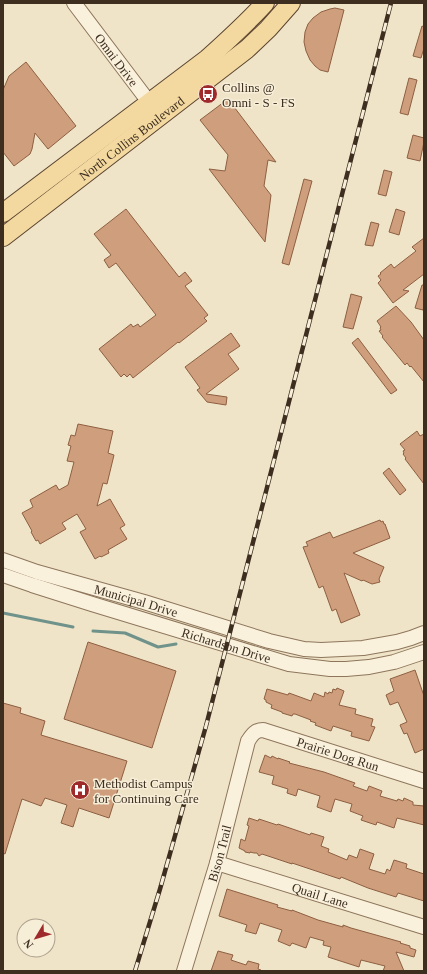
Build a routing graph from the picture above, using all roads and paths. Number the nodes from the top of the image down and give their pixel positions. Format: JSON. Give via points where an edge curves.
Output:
{"nodes":[{"id":1,"x":74,"y":3,"type":"edge"},
{"id":2,"x":266,"y":3,"type":"edge"},
{"id":3,"x":291,"y":3,"type":"edge"},
{"id":4,"x":149,"y":102,"type":"junction"},
{"id":5,"x":160,"y":117,"type":"junction"},
{"id":6,"x":67,"y":165,"type":"junction"},
{"id":7,"x":4,"y":213,"type":"edge"},
{"id":8,"x":31,"y":216,"type":"junction"},
{"id":9,"x":3,"y":237,"type":"edge"},
{"id":10,"x":3,"y":560,"type":"edge"},
{"id":11,"x":3,"y":575,"type":"edge"},
{"id":12,"x":135,"y":599,"type":"junction"},
{"id":13,"x":130,"y":616,"type":"junction"},
{"id":14,"x":424,"y":633,"type":"edge"},
{"id":15,"x":269,"y":641,"type":"joint"},
{"id":16,"x":424,"y":652,"type":"edge"},
{"id":17,"x":252,"y":734,"type":"joint"},
{"id":18,"x":424,"y":781,"type":"edge"},
{"id":19,"x":217,"y":863,"type":"junction"},
{"id":20,"x":424,"y":927,"type":"edge"},
{"id":21,"x":184,"y":971,"type":"edge"}],
"edges":[{"from":1,"to":4,"type":"street","name":"Omni Drive"},
{"from":2,"to":4,"type":"main road","name":"North Collins Boulevard","via":[[211,55]]},
{"from":3,"to":5,"type":"main road","name":"North Collins Boulevard","via":[[247,49]]},
{"from":4,"to":5,"type":"street","name":"Omni Drive"},
{"from":4,"to":6,"type":"main road","name":"North Collins Boulevard"},
{"from":5,"to":8,"type":"main road","name":"North Collins Boulevard"},
{"from":6,"to":7,"type":"main road","name":"North Collins Boulevard"},
{"from":6,"to":8,"type":"main road","via":[[41,195]]},
{"from":7,"to":8,"type":"main road"},
{"from":8,"to":9,"type":"main road","name":"North Collins Boulevard"},
{"from":10,"to":12,"type":"street","name":"Municipal Drive"},
{"from":11,"to":13,"type":"street","name":"Richardson Drive"},
{"from":12,"to":13,"type":"street"},
{"from":12,"to":15,"type":"street","name":"Municipal Drive"},
{"from":13,"to":16,"type":"street","name":"Richardson Drive","via":[[289,664],[308,667],[369,667]]},
{"from":14,"to":15,"type":"street","name":"Richardson Drive","via":[[397,642],[363,648],[304,649]]},
{"from":17,"to":18,"type":"street","name":"Prairie Dog Run","via":[[263,730]]},
{"from":17,"to":19,"type":"street","name":"Bison Trail","via":[[248,741]]},
{"from":19,"to":20,"type":"street","name":"Quail Lane"},
{"from":19,"to":21,"type":"street","name":"Bison Trail"}]}
